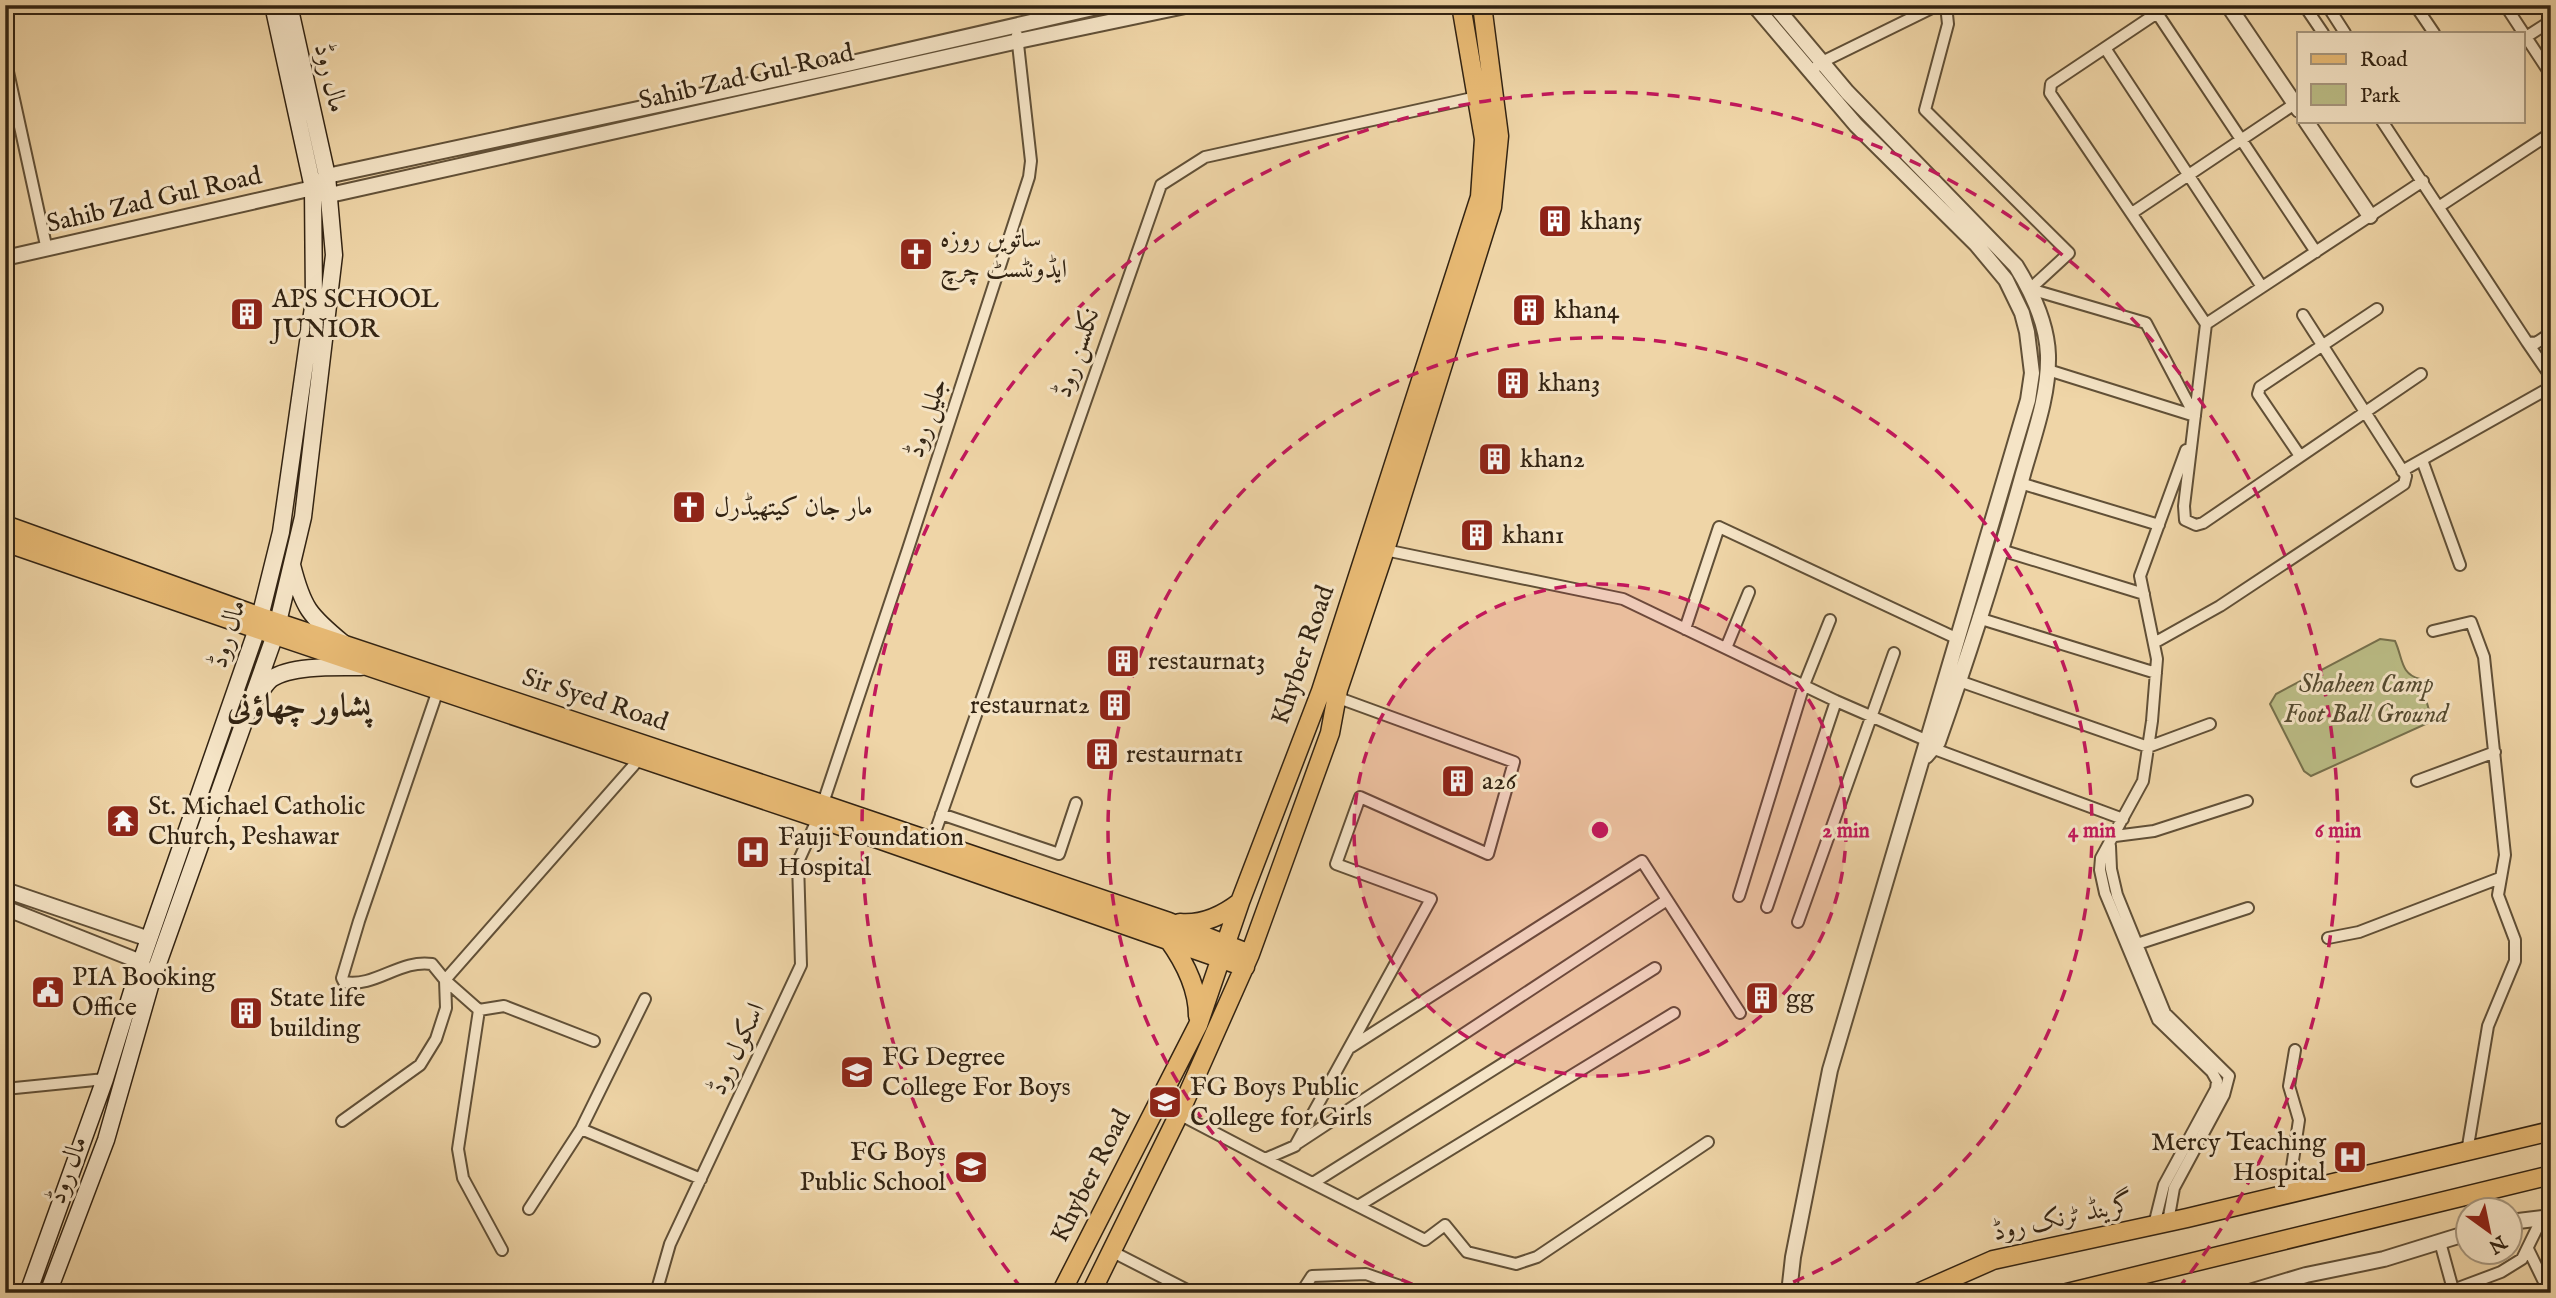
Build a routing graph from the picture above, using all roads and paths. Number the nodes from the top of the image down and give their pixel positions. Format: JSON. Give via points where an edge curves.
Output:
{"nodes":[{"id":1,"x":273,"y":5,"type":"edge"},
{"id":2,"x":289,"y":5,"type":"edge"},
{"id":3,"x":1106,"y":5,"type":"edge"},
{"id":4,"x":1190,"y":5,"type":"edge"},
{"id":5,"x":1461,"y":5,"type":"edge"},
{"id":6,"x":1482,"y":5,"type":"edge"},
{"id":7,"x":1754,"y":5,"type":"edge"},
{"id":8,"x":1773,"y":5,"type":"edge"},
{"id":9,"x":1938,"y":5,"type":"edge"},
{"id":10,"x":1946,"y":5,"type":"edge"},
{"id":11,"x":2169,"y":5,"type":"edge"},
{"id":12,"x":2228,"y":5,"type":"edge"},
{"id":13,"x":2304,"y":5,"type":"edge"},
{"id":14,"x":2327,"y":5,"type":"edge"},
{"id":15,"x":2415,"y":5,"type":"edge"},
{"id":16,"x":2505,"y":5,"type":"edge"},
{"id":17,"x":2157,"y":13,"type":"junction"},
{"id":18,"x":2551,"y":21,"type":"edge"},
{"id":19,"x":1016,"y":25,"type":"junction"},
{"id":20,"x":2322,"y":32,"type":"edge"},
{"id":21,"x":2345,"y":32,"type":"edge"},
{"id":22,"x":2433,"y":32,"type":"edge"},
{"id":23,"x":2521,"y":32,"type":"edge"},
{"id":24,"x":2524,"y":38,"type":"edge"},
{"id":25,"x":1018,"y":41,"type":"junction"},
{"id":26,"x":2105,"y":48,"type":"junction"},
{"id":27,"x":5,"y":58,"type":"edge"},
{"id":28,"x":1822,"y":62,"type":"junction"},
{"id":29,"x":1810,"y":72,"type":"junction"},
{"id":30,"x":2551,"y":75,"type":"edge"},
{"id":31,"x":1468,"y":99,"type":"dead end"},
{"id":32,"x":2297,"y":105,"type":"edge"},
{"id":33,"x":2307,"y":122,"type":"edge"},
{"id":34,"x":2383,"y":122,"type":"edge"},
{"id":35,"x":2551,"y":133,"type":"edge"},
{"id":36,"x":2241,"y":140,"type":"junction"},
{"id":37,"x":327,"y":176,"type":"junction"},
{"id":38,"x":2188,"y":176,"type":"junction"},
{"id":39,"x":2423,"y":181,"type":"junction"},
{"id":40,"x":313,"y":188,"type":"junction"},
{"id":41,"x":330,"y":195,"type":"junction"},
{"id":42,"x":2440,"y":206,"type":"junction"},
{"id":43,"x":2132,"y":213,"type":"junction"},
{"id":44,"x":2370,"y":216,"type":"junction"},
{"id":45,"x":47,"y":250,"type":"junction"},
{"id":46,"x":2316,"y":251,"type":"junction"},
{"id":47,"x":5,"y":258,"type":"edge"},
{"id":48,"x":2262,"y":287,"type":"junction"},
{"id":49,"x":2029,"y":289,"type":"junction"},
{"id":50,"x":2377,"y":309,"type":"dead end"},
{"id":51,"x":2303,"y":315,"type":"dead end"},
{"id":52,"x":2207,"y":324,"type":"junction"},
{"id":53,"x":2551,"y":333,"type":"edge"},
{"id":54,"x":2527,"y":342,"type":"junction"},
{"id":55,"x":2322,"y":345,"type":"junction"},
{"id":56,"x":2048,"y":370,"type":"junction"},
{"id":57,"x":2421,"y":374,"type":"dead end"},
{"id":58,"x":2551,"y":377,"type":"edge"},
{"id":59,"x":2551,"y":387,"type":"edge"},
{"id":60,"x":2364,"y":412,"type":"junction"},
{"id":61,"x":2195,"y":416,"type":"junction"},
{"id":62,"x":2193,"y":431,"type":"junction"},
{"id":63,"x":2300,"y":456,"type":"junction"},
{"id":64,"x":2422,"y":460,"type":"junction"},
{"id":65,"x":2402,"y":471,"type":"junction"},
{"id":66,"x":2020,"y":483,"type":"junction"},
{"id":67,"x":2159,"y":525,"type":"junction"},
{"id":68,"x":9,"y":535,"type":"edge"},
{"id":69,"x":1385,"y":550,"type":"junction"},
{"id":70,"x":2001,"y":550,"type":"junction"},
{"id":71,"x":292,"y":562,"type":"junction"},
{"id":72,"x":2460,"y":565,"type":"dead end"},
{"id":73,"x":1749,"y":592,"type":"dead end"},
{"id":74,"x":2144,"y":594,"type":"junction"},
{"id":75,"x":1978,"y":618,"type":"junction"},
{"id":76,"x":1830,"y":620,"type":"dead end"},
{"id":77,"x":268,"y":626,"type":"junction"},
{"id":78,"x":1685,"y":629,"type":"junction"},
{"id":79,"x":2433,"y":631,"type":"dead end"},
{"id":80,"x":1958,"y":639,"type":"junction"},
{"id":81,"x":2154,"y":643,"type":"junction"},
{"id":82,"x":346,"y":645,"type":"junction"},
{"id":83,"x":1726,"y":648,"type":"junction"},
{"id":84,"x":1894,"y":653,"type":"dead end"},
{"id":85,"x":370,"y":667,"type":"junction"},
{"id":86,"x":2156,"y":673,"type":"junction"},
{"id":87,"x":1959,"y":681,"type":"junction"},
{"id":88,"x":1804,"y":685,"type":"junction"},
{"id":89,"x":438,"y":690,"type":"junction"},
{"id":90,"x":1336,"y":697,"type":"junction"},
{"id":91,"x":1836,"y":701,"type":"junction"},
{"id":92,"x":247,"y":709,"type":"junction"},
{"id":93,"x":1871,"y":716,"type":"junction"},
{"id":94,"x":2210,"y":724,"type":"dead end"},
{"id":95,"x":2148,"y":747,"type":"junction"},
{"id":96,"x":1928,"y":748,"type":"junction"},
{"id":97,"x":2495,"y":752,"type":"junction"},
{"id":98,"x":641,"y":757,"type":"junction"},
{"id":99,"x":2417,"y":781,"type":"dead end"},
{"id":100,"x":2247,"y":801,"type":"dead end"},
{"id":101,"x":1076,"y":803,"type":"dead end"},
{"id":102,"x":820,"y":811,"type":"junction"},
{"id":103,"x":941,"y":814,"type":"junction"},
{"id":104,"x":2123,"y":820,"type":"junction"},
{"id":105,"x":2112,"y":840,"type":"junction"},
{"id":106,"x":932,"y":841,"type":"junction"},
{"id":107,"x":2500,"y":878,"type":"junction"},
{"id":108,"x":5,"y":890,"type":"edge"},
{"id":109,"x":1739,"y":896,"type":"dead end"},
{"id":110,"x":1667,"y":900,"type":"junction"},
{"id":111,"x":1240,"y":902,"type":"junction"},
{"id":112,"x":1767,"y":907,"type":"dead end"},
{"id":113,"x":5,"y":908,"type":"edge"},
{"id":114,"x":2248,"y":908,"type":"dead end"},
{"id":115,"x":1798,"y":922,"type":"dead end"},
{"id":116,"x":1169,"y":931,"type":"junction"},
{"id":117,"x":2328,"y":938,"type":"dead end"},
{"id":118,"x":149,"y":939,"type":"junction"},
{"id":119,"x":2133,"y":945,"type":"junction"},
{"id":120,"x":1223,"y":950,"type":"junction"},
{"id":121,"x":1248,"y":960,"type":"junction"},
{"id":122,"x":141,"y":962,"type":"junction"},
{"id":123,"x":1655,"y":968,"type":"dead end"},
{"id":124,"x":445,"y":981,"type":"junction"},
{"id":125,"x":150,"y":986,"type":"junction"},
{"id":126,"x":645,"y":999,"type":"dead end"},
{"id":127,"x":479,"y":1010,"type":"junction"},
{"id":128,"x":1674,"y":1013,"type":"dead end"},
{"id":129,"x":1740,"y":1013,"type":"dead end"},
{"id":130,"x":1198,"y":1025,"type":"junction"},
{"id":131,"x":594,"y":1041,"type":"dead end"},
{"id":132,"x":1348,"y":1048,"type":"junction"},
{"id":133,"x":2295,"y":1050,"type":"dead end"},
{"id":134,"x":105,"y":1079,"type":"junction"},
{"id":135,"x":5,"y":1089,"type":"edge"},
{"id":136,"x":1179,"y":1114,"type":"junction"},
{"id":137,"x":342,"y":1121,"type":"dead end"},
{"id":138,"x":581,"y":1129,"type":"junction"},
{"id":139,"x":2551,"y":1131,"type":"edge"},
{"id":140,"x":1708,"y":1142,"type":"dead end"},
{"id":141,"x":1295,"y":1146,"type":"junction"},
{"id":142,"x":2466,"y":1152,"type":"junction"},
{"id":143,"x":1265,"y":1159,"type":"junction"},
{"id":144,"x":2551,"y":1175,"type":"edge"},
{"id":145,"x":701,"y":1179,"type":"junction"},
{"id":146,"x":1313,"y":1183,"type":"junction"},
{"id":147,"x":2288,"y":1194,"type":"junction"},
{"id":148,"x":1358,"y":1206,"type":"junction"},
{"id":149,"x":529,"y":1209,"type":"dead end"},
{"id":150,"x":2546,"y":1218,"type":"edge"},
{"id":151,"x":2524,"y":1221,"type":"edge"},
{"id":152,"x":2161,"y":1224,"type":"junction"},
{"id":153,"x":2551,"y":1233,"type":"edge"},
{"id":154,"x":2454,"y":1238,"type":"edge"},
{"id":155,"x":2440,"y":1242,"type":"junction"},
{"id":156,"x":2528,"y":1249,"type":"junction"},
{"id":157,"x":502,"y":1251,"type":"dead end"},
{"id":158,"x":1111,"y":1251,"type":"junction"},
{"id":159,"x":2268,"y":1290,"type":"edge"},
{"id":160,"x":2453,"y":1291,"type":"edge"},
{"id":161,"x":28,"y":1293,"type":"edge"},
{"id":162,"x":48,"y":1293,"type":"edge"},
{"id":163,"x":656,"y":1293,"type":"edge"},
{"id":164,"x":1061,"y":1293,"type":"edge"},
{"id":165,"x":1090,"y":1293,"type":"edge"},
{"id":166,"x":1193,"y":1293,"type":"edge"},
{"id":167,"x":1301,"y":1293,"type":"edge"},
{"id":168,"x":1420,"y":1293,"type":"edge"},
{"id":169,"x":1789,"y":1293,"type":"edge"},
{"id":170,"x":1918,"y":1293,"type":"edge"},
{"id":171,"x":2067,"y":1293,"type":"edge"},
{"id":172,"x":2246,"y":1293,"type":"edge"},
{"id":173,"x":2540,"y":1293,"type":"edge"}],
"edges":[{"from":1,"to":40,"type":"main road","name":"مال روڈ"},
{"from":2,"to":37,"type":"main road","name":"مال روڈ"},
{"from":3,"to":19,"type":"street","name":"Sahib Zad Gul Road"},
{"from":4,"to":25,"type":"street","name":"Sahib Zad Gul Road"},
{"from":5,"to":111,"type":"main road","name":"Khyber Road","via":[[1484,139],[1480,197],[1321,691]]},
{"from":6,"to":69,"type":"main road","name":"Khyber Road","via":[[1499,136],[1492,207]]},
{"from":7,"to":29,"type":"street"},
{"from":8,"to":28,"type":"street"},
{"from":9,"to":28,"type":"street"},
{"from":10,"to":49,"type":"street","via":[[1948,24],[1925,110],[2069,253]]},
{"from":11,"to":17,"type":"street"},
{"from":12,"to":32,"type":"street"},
{"from":13,"to":20,"type":"street"},
{"from":14,"to":21,"type":"street"},
{"from":15,"to":22,"type":"street"},
{"from":16,"to":23,"type":"street"},
{"from":17,"to":26,"type":"street"},
{"from":17,"to":36,"type":"street"},
{"from":18,"to":24,"type":"street"},
{"from":19,"to":25,"type":"street","name":"جلیل روڈ"},
{"from":19,"to":37,"type":"street","name":"Sahib Zad Gul Road"},
{"from":24,"to":30,"type":"street"},
{"from":25,"to":41,"type":"street","name":"Sahib Zad Gul Road"},
{"from":25,"to":102,"type":"street","name":"جلیل روڈ","via":[[1029,177]]},
{"from":26,"to":38,"type":"street"},
{"from":26,"to":43,"type":"street","via":[[2049,88]]},
{"from":27,"to":45,"type":"street"},
{"from":28,"to":29,"type":"street"},
{"from":28,"to":49,"type":"street","via":[[2004,251]]},
{"from":29,"to":80,"type":"street","via":[[2000,272],[2027,332],[2032,373],[2028,400]]},
{"from":31,"to":103,"type":"street","name":"نکلسن روڈ","via":[[1205,157],[1161,185]]},
{"from":32,"to":36,"type":"street"},
{"from":33,"to":44,"type":"street"},
{"from":34,"to":39,"type":"street"},
{"from":35,"to":42,"type":"street"},
{"from":36,"to":38,"type":"street"},
{"from":36,"to":46,"type":"street"},
{"from":37,"to":40,"type":"street","name":"Sahib Zad Gul Road"},
{"from":37,"to":41,"type":"main road","name":"مال روڈ"},
{"from":38,"to":43,"type":"street"},
{"from":38,"to":48,"type":"street"},
{"from":39,"to":42,"type":"street"},
{"from":39,"to":44,"type":"street"},
{"from":40,"to":41,"type":"street"},
{"from":40,"to":45,"type":"street","name":"Sahib Zad Gul Road"},
{"from":40,"to":77,"type":"main road","name":"مال روڈ","via":[[314,300]]},
{"from":41,"to":71,"type":"main road","name":"مال روڈ","via":[[334,256],[303,517]]},
{"from":42,"to":54,"type":"street"},
{"from":43,"to":52,"type":"street"},
{"from":44,"to":46,"type":"street"},
{"from":45,"to":47,"type":"street","name":"Sahib Zad Gul Road"},
{"from":46,"to":48,"type":"street"},
{"from":48,"to":52,"type":"street"},
{"from":49,"to":56,"type":"street","via":[[2044,331]]},
{"from":49,"to":61,"type":"street","via":[[2146,323]]},
{"from":50,"to":55,"type":"street"},
{"from":51,"to":55,"type":"street"},
{"from":52,"to":61,"type":"street"},
{"from":53,"to":54,"type":"street","via":[[2536,343]]},
{"from":54,"to":58,"type":"street"},
{"from":55,"to":60,"type":"street"},
{"from":55,"to":63,"type":"street","via":[[2258,390]]},
{"from":56,"to":61,"type":"street"},
{"from":56,"to":66,"type":"street"},
{"from":57,"to":60,"type":"street"},
{"from":59,"to":64,"type":"street"},
{"from":60,"to":63,"type":"street"},
{"from":60,"to":65,"type":"street"},
{"from":61,"to":62,"type":"street"},
{"from":62,"to":63,"type":"street","via":[[2184,514],[2185,520],[2196,525]]},
{"from":62,"to":67,"type":"street"},
{"from":64,"to":65,"type":"street"},
{"from":64,"to":72,"type":"street"},
{"from":65,"to":81,"type":"street","via":[[2404,484],[2220,606]]},
{"from":66,"to":67,"type":"street"},
{"from":66,"to":70,"type":"street"},
{"from":67,"to":74,"type":"street","via":[[2140,576]]},
{"from":68,"to":77,"type":"main road","name":"Sir Syed Road"},
{"from":69,"to":78,"type":"street","via":[[1623,599]]},
{"from":69,"to":90,"type":"main road","name":"Khyber Road"},
{"from":70,"to":74,"type":"street"},
{"from":70,"to":75,"type":"street"},
{"from":71,"to":77,"type":"main road","name":"مال روڈ"},
{"from":71,"to":82,"type":"main road","via":[[306,608]]},
{"from":73,"to":83,"type":"street"},
{"from":74,"to":81,"type":"street"},
{"from":75,"to":86,"type":"street"},
{"from":75,"to":87,"type":"street"},
{"from":76,"to":88,"type":"street"},
{"from":77,"to":82,"type":"main road","name":"Sir Syed Road"},
{"from":77,"to":85,"type":"main road","name":"Sir Syed Road"},
{"from":77,"to":92,"type":"main road","name":"مال روڈ"},
{"from":77,"to":118,"type":"main road","name":"مال روڈ"},
{"from":78,"to":80,"type":"street","via":[[1719,527]]},
{"from":78,"to":83,"type":"street"},
{"from":79,"to":97,"type":"street","via":[[2468,622],[2473,625],[2484,657]]},
{"from":80,"to":96,"type":"street"},
{"from":81,"to":86,"type":"street"},
{"from":82,"to":102,"type":"main road","name":"Sir Syed Road"},
{"from":83,"to":88,"type":"street"},
{"from":84,"to":93,"type":"street"},
{"from":85,"to":89,"type":"main road","name":"Sir Syed Road"},
{"from":85,"to":92,"type":"main road","via":[[287,672],[270,679]]},
{"from":86,"to":95,"type":"street"},
{"from":87,"to":95,"type":"street"},
{"from":87,"to":96,"type":"street","via":[[1938,742]]},
{"from":88,"to":91,"type":"street"},
{"from":88,"to":109,"type":"street"},
{"from":89,"to":98,"type":"main road","name":"Sir Syed Road"},
{"from":89,"to":124,"type":"street","via":[[342,974],[344,982],[359,983],[420,962],[432,964]]},
{"from":90,"to":121,"type":"main road","name":"Khyber Road","via":[[1330,733]]},
{"from":90,"to":132,"type":"street","via":[[1514,762],[1488,854],[1360,797],[1336,864],[1431,899]]},
{"from":91,"to":93,"type":"street"},
{"from":91,"to":112,"type":"street"},
{"from":92,"to":125,"type":"main road","name":"مال روڈ"},
{"from":93,"to":96,"type":"street"},
{"from":93,"to":115,"type":"street"},
{"from":94,"to":95,"type":"street"},
{"from":95,"to":104,"type":"street","via":[[2143,781]]},
{"from":96,"to":104,"type":"street"},
{"from":96,"to":169,"type":"street","via":[[1830,1070]]},
{"from":97,"to":99,"type":"street"},
{"from":97,"to":107,"type":"street","via":[[2505,855]]},
{"from":98,"to":102,"type":"main road","name":"Sir Syed Road"},
{"from":98,"to":124,"type":"street"},
{"from":100,"to":105,"type":"street"},
{"from":101,"to":103,"type":"street","via":[[1059,854]]},
{"from":102,"to":106,"type":"main road","name":"Sir Syed Road"},
{"from":102,"to":116,"type":"main road","name":"Sir Syed Road"},
{"from":102,"to":145,"type":"street","name":"اسکول روڈ","via":[[798,862],[802,965]]},
{"from":103,"to":106,"type":"street","name":"نکلسن روڈ"},
{"from":104,"to":105,"type":"street"},
{"from":105,"to":119,"type":"street","via":[[2101,858],[2100,870],[2105,893]]},
{"from":106,"to":116,"type":"main road","name":"Sir Syed Road"},
{"from":107,"to":117,"type":"street","via":[[2359,932]]},
{"from":107,"to":142,"type":"street","via":[[2498,895],[2515,940],[2515,961],[2488,1026]]},
{"from":108,"to":118,"type":"street"},
{"from":110,"to":129,"type":"street"},
{"from":110,"to":132,"type":"street","via":[[1642,861]]},
{"from":110,"to":141,"type":"street"},
{"from":111,"to":116,"type":"main road","via":[[1223,915]]},
{"from":111,"to":120,"type":"main road","name":"Khyber Road"},
{"from":113,"to":122,"type":"street"},
{"from":114,"to":119,"type":"street"},
{"from":116,"to":120,"type":"main road"},
{"from":116,"to":130,"type":"main road","via":[[1198,1001]]},
{"from":118,"to":122,"type":"main road","name":"مال روڈ"},
{"from":119,"to":152,"type":"street","via":[[2158,1020],[2217,1082],[2164,1185]]},
{"from":120,"to":121,"type":"main road"},
{"from":120,"to":130,"type":"main road","name":"Khyber Road"},
{"from":121,"to":136,"type":"main road","name":"Khyber Road"},
{"from":122,"to":125,"type":"street"},
{"from":122,"to":134,"type":"main road","name":"مال روڈ"},
{"from":123,"to":146,"type":"street"},
{"from":124,"to":127,"type":"street"},
{"from":124,"to":137,"type":"street","via":[[446,1008],[436,1039],[420,1065]]},
{"from":125,"to":162,"type":"main road","name":"مال روڈ","via":[[106,1140]]},
{"from":126,"to":138,"type":"street"},
{"from":127,"to":131,"type":"street","via":[[504,1006]]},
{"from":127,"to":157,"type":"street","via":[[458,1149],[463,1178]]},
{"from":128,"to":148,"type":"street"},
{"from":130,"to":164,"type":"main road","name":"Khyber Road"},
{"from":132,"to":141,"type":"street"},
{"from":133,"to":147,"type":"street","via":[[2289,1086],[2299,1120]]},
{"from":134,"to":135,"type":"street"},
{"from":134,"to":161,"type":"main road","name":"مال روڈ"},
{"from":136,"to":143,"type":"street"},
{"from":136,"to":158,"type":"main road","name":"Khyber Road"},
{"from":138,"to":145,"type":"street"},
{"from":138,"to":149,"type":"street"},
{"from":139,"to":142,"type":"main road","name":"گرینڈ ٹرنک روڈ"},
{"from":140,"to":148,"type":"street","via":[[1537,1257],[1516,1264],[1467,1252],[1445,1225],[1425,1240]]},
{"from":141,"to":143,"type":"street"},
{"from":142,"to":147,"type":"main road","name":"گرینڈ ٹرنک روڈ"},
{"from":143,"to":146,"type":"street"},
{"from":144,"to":171,"type":"main road"},
{"from":145,"to":163,"type":"street","name":"اسکول روڈ","via":[[670,1244]]},
{"from":146,"to":148,"type":"street"},
{"from":147,"to":152,"type":"main road","name":"گرینڈ ٹرنک روڈ"},
{"from":150,"to":151,"type":"street"},
{"from":150,"to":153,"type":"street"},
{"from":150,"to":156,"type":"street"},
{"from":152,"to":170,"type":"main road","name":"گرینڈ ٹرنک روڈ","via":[[1993,1260]]},
{"from":154,"to":155,"type":"street"},
{"from":155,"to":159,"type":"street","via":[[2306,1275]]},
{"from":155,"to":160,"type":"street"},
{"from":156,"to":160,"type":"street","via":[[2522,1259],[2501,1272]]},
{"from":156,"to":173,"type":"street","via":[[2546,1286]]},
{"from":158,"to":165,"type":"main road","name":"Khyber Road"},
{"from":158,"to":166,"type":"street"},
{"from":159,"to":172,"type":"street"},
{"from":167,"to":168,"type":"street","via":[[1312,1276],[1366,1275]]}]}
